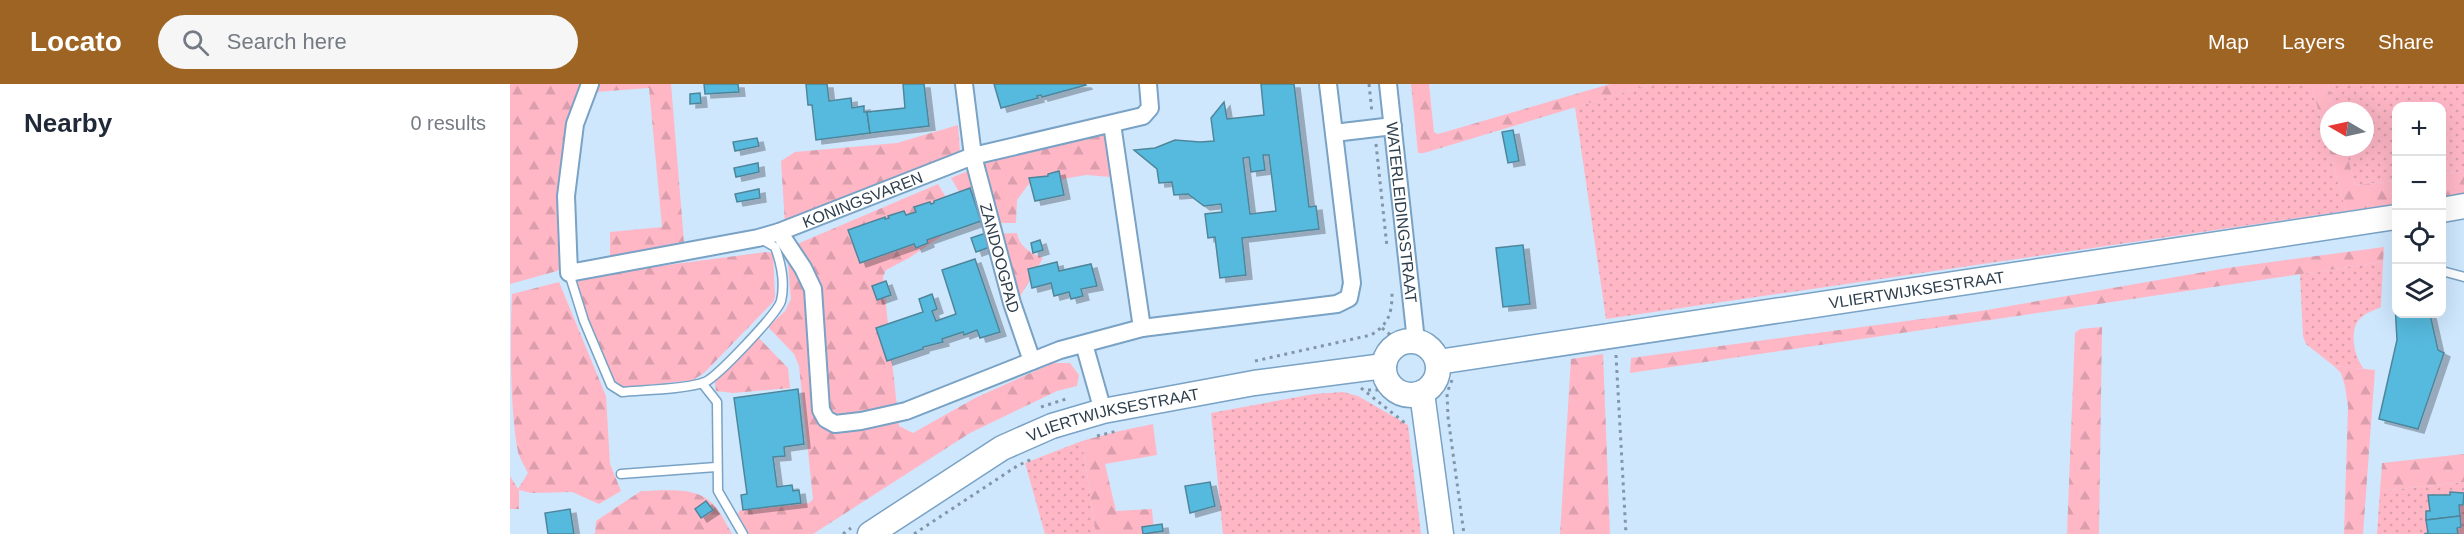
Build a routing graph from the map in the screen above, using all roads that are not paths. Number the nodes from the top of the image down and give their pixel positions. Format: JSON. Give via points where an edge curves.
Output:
{"nodes":[{"id":1,"x":590,"y":84,"type":"edge"},
{"id":2,"x":964,"y":84,"type":"edge"},
{"id":3,"x":1148,"y":84,"type":"edge"},
{"id":4,"x":1328,"y":84,"type":"edge"},
{"id":5,"x":1388,"y":84,"type":"edge"},
{"id":6,"x":1112,"y":124,"type":"junction"},
{"id":7,"x":1393,"y":126,"type":"junction"},
{"id":8,"x":1334,"y":133,"type":"junction"},
{"id":9,"x":973,"y":156,"type":"junction"},
{"id":10,"x":2464,"y":206,"type":"edge"},
{"id":11,"x":2446,"y":209,"type":"edge"},
{"id":12,"x":2392,"y":218,"type":"edge"},
{"id":13,"x":779,"y":232,"type":"junction"},
{"id":14,"x":758,"y":238,"type":"junction"},
{"id":15,"x":569,"y":273,"type":"junction"},
{"id":16,"x":2446,"y":273,"type":"edge"},
{"id":17,"x":2464,"y":277,"type":"edge"},
{"id":18,"x":1142,"y":328,"type":"junction"},
{"id":19,"x":1408,"y":342,"type":"junction"},
{"id":20,"x":1084,"y":344,"type":"junction"},
{"id":21,"x":1032,"y":361,"type":"junction"},
{"id":22,"x":1438,"y":362,"type":"junction"},
{"id":23,"x":1384,"y":366,"type":"junction"},
{"id":24,"x":702,"y":383,"type":"junction"},
{"id":25,"x":1422,"y":393,"type":"junction"},
{"id":26,"x":1103,"y":411,"type":"junction"},
{"id":27,"x":716,"y":467,"type":"junction"},
{"id":28,"x":621,"y":474,"type":"dead end"},
{"id":29,"x":743,"y":534,"type":"edge"},
{"id":30,"x":870,"y":534,"type":"edge"},
{"id":31,"x":1441,"y":534,"type":"edge"}],
"edges":[{"from":1,"to":15,"type":"street","via":[[575,124],[566,196]]},
{"from":2,"to":9,"type":"street","name":"ZANDOOGPAD"},
{"from":3,"to":6,"type":"street","name":"KONINGSVAREN","via":[[1150,108],[1143,116]]},
{"from":4,"to":8,"type":"street"},
{"from":5,"to":7,"type":"street","name":"WATERLEIDINGSTRAAT"},
{"from":6,"to":9,"type":"street","name":"KONINGSVAREN"},
{"from":6,"to":18,"type":"street"},
{"from":7,"to":8,"type":"street"},
{"from":7,"to":19,"type":"street","name":"WATERLEIDINGSTRAAT"},
{"from":8,"to":18,"type":"street","via":[[1352,283],[1349,298],[1337,304]]},
{"from":9,"to":13,"type":"street","name":"KONINGSVAREN"},
{"from":9,"to":21,"type":"street","name":"ZANDOOGPAD","via":[[1012,303]]},
{"from":10,"to":11,"type":"street"},
{"from":12,"to":22,"type":"street","name":"VLIERTWIJKSESTRAAT"},
{"from":13,"to":14,"type":"street","name":"KONINGSVAREN"},
{"from":13,"to":21,"type":"street","via":[[813,289],[821,410],[835,424],[906,411]]},
{"from":14,"to":15,"type":"street","name":"KONINGSVAREN"},
{"from":14,"to":24,"type":"lane","via":[[775,247],[780,261],[779,307],[721,370]]},
{"from":15,"to":24,"type":"lane","via":[[584,321],[615,390],[622,393]]},
{"from":16,"to":17,"type":"lane"},
{"from":18,"to":20,"type":"street"},
{"from":19,"to":22,"type":"street","via":[[1430,348]]},
{"from":19,"to":23,"type":"street","via":[[1392,348]]},
{"from":20,"to":21,"type":"street"},
{"from":20,"to":26,"type":"street"},
{"from":22,"to":25,"type":"street","via":[[1438,375]]},
{"from":23,"to":25,"type":"street","via":[[1395,390]]},
{"from":23,"to":26,"type":"street","name":"VLIERTWIJKSESTRAAT","via":[[1254,383]]},
{"from":24,"to":27,"type":"lane","via":[[717,402]]},
{"from":25,"to":31,"type":"street","via":[[1437,419]]},
{"from":26,"to":30,"type":"street","name":"VLIERTWIJKSESTRAAT","via":[[1052,426],[1002,448]]},
{"from":27,"to":28,"type":"lane"},
{"from":27,"to":29,"type":"lane","via":[[718,490]]}]}
